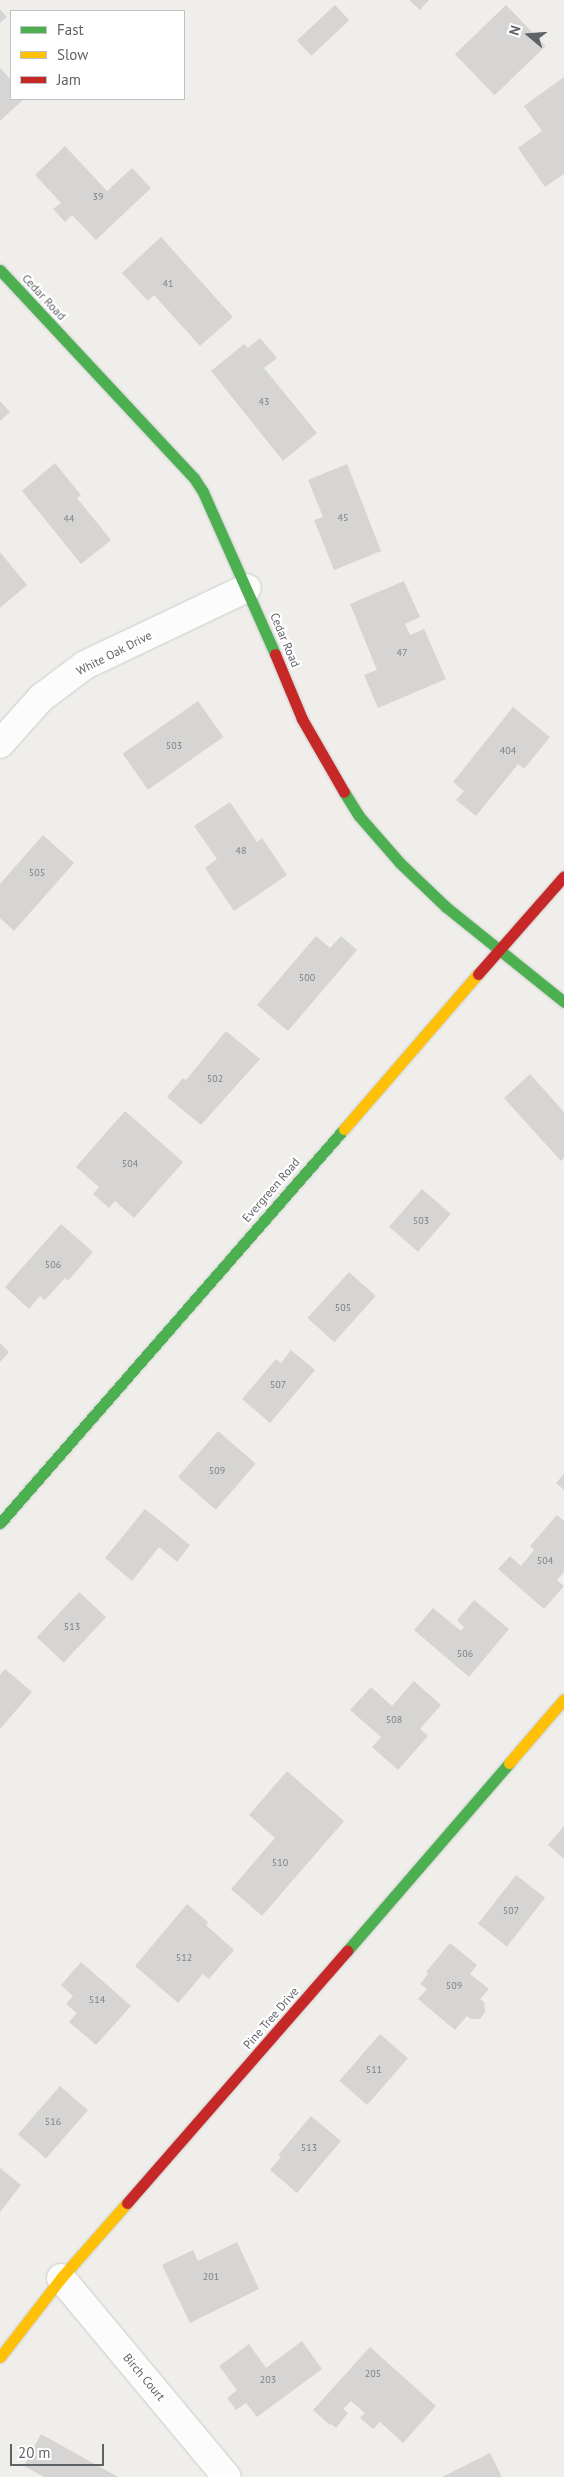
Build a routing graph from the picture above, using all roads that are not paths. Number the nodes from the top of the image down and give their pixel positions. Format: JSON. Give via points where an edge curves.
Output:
{"nodes":[{"id":1,"x":0,"y":270,"type":"edge"},
{"id":2,"x":247,"y":588,"type":"junction"},
{"id":3,"x":0,"y":744,"type":"edge"},
{"id":4,"x":564,"y":876,"type":"edge"},
{"id":5,"x":498,"y":950,"type":"junction"},
{"id":6,"x":564,"y":1002,"type":"edge"},
{"id":7,"x":0,"y":1523,"type":"edge"},
{"id":8,"x":564,"y":1699,"type":"edge"},
{"id":9,"x":61,"y":2278,"type":"junction"},
{"id":10,"x":0,"y":2357,"type":"edge"},
{"id":11,"x":228,"y":2477,"type":"edge"}],
"edges":[{"from":1,"to":2,"type":"street","name":"Cedar Road","via":[[194,478]]},
{"from":2,"to":3,"type":"street","name":"White Oak Drive","via":[[85,666],[41,698]]},
{"from":2,"to":5,"type":"street","name":"Cedar Road","via":[[302,718],[359,816],[400,863]]},
{"from":4,"to":5,"type":"street","name":"Evergreen Road"},
{"from":5,"to":6,"type":"street","name":"Cedar Road"},
{"from":5,"to":7,"type":"street","name":"Evergreen Road"},
{"from":8,"to":9,"type":"street","name":"Pine Tree Drive"},
{"from":9,"to":10,"type":"street","name":"Pine Tree Drive"},
{"from":9,"to":11,"type":"street","name":"Birch Court"}]}
